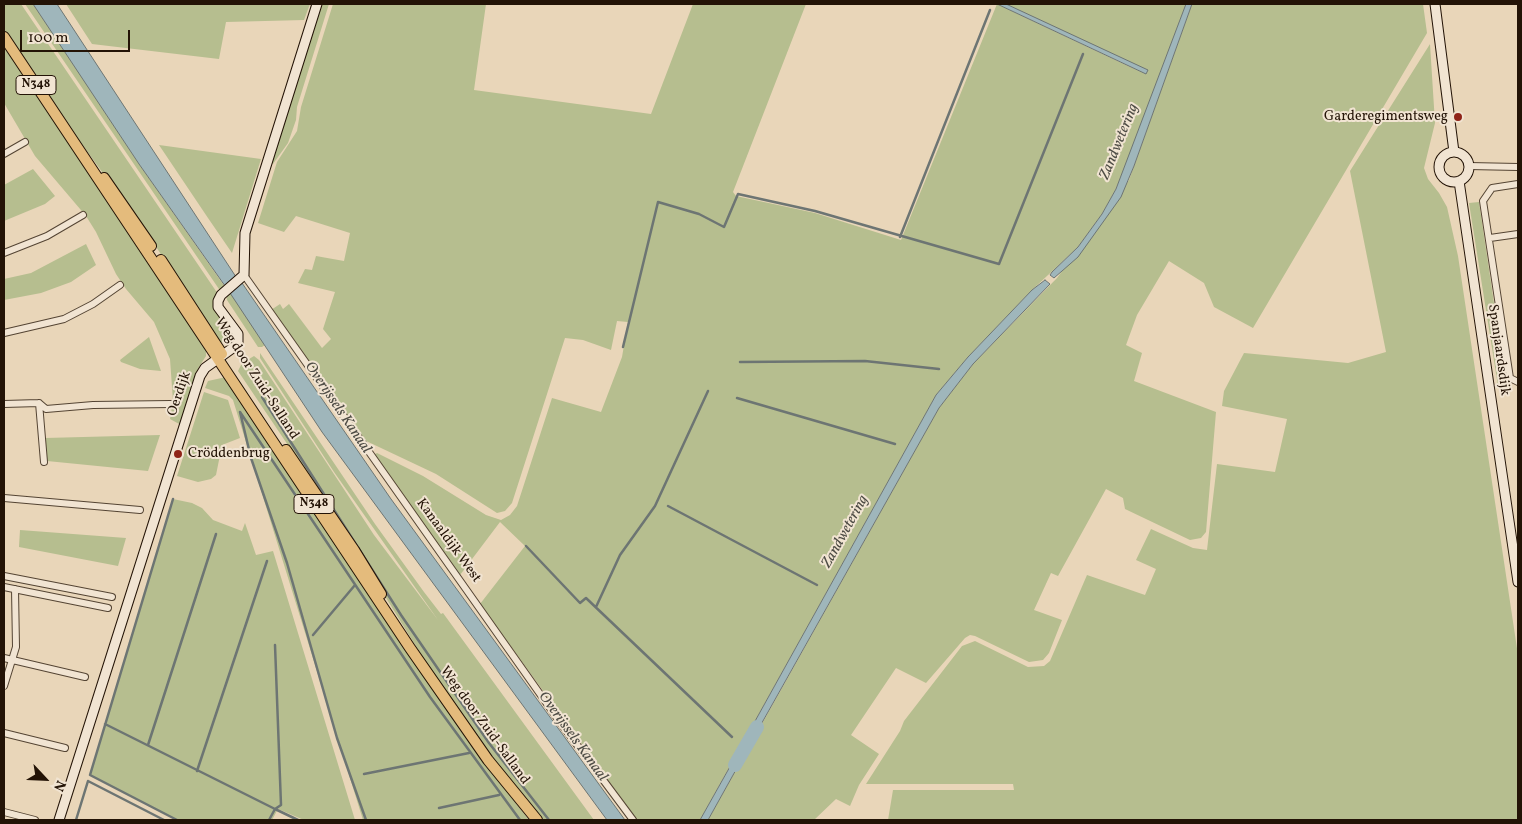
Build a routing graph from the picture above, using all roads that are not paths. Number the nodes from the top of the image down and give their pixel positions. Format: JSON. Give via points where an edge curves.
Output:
{"nodes":[{"id":1,"x":317,"y":4,"type":"edge"},
{"id":2,"x":1435,"y":4,"type":"edge"},
{"id":3,"x":4,"y":37,"type":"edge"},
{"id":4,"x":25,"y":142,"type":"dead end"},
{"id":5,"x":1454,"y":152,"type":"junction"},
{"id":6,"x":4,"y":154,"type":"edge"},
{"id":7,"x":1469,"y":166,"type":"junction"},
{"id":8,"x":1518,"y":167,"type":"edge"},
{"id":9,"x":1459,"y":181,"type":"junction"},
{"id":10,"x":1518,"y":184,"type":"edge"},
{"id":11,"x":83,"y":215,"type":"dead end"},
{"id":12,"x":1518,"y":234,"type":"edge"},
{"id":13,"x":1490,"y":238,"type":"junction"},
{"id":14,"x":4,"y":253,"type":"edge"},
{"id":15,"x":242,"y":277,"type":"junction"},
{"id":16,"x":120,"y":285,"type":"dead end"},
{"id":17,"x":4,"y":333,"type":"edge"},
{"id":18,"x":221,"y":357,"type":"junction"},
{"id":19,"x":1516,"y":382,"type":"edge"},
{"id":20,"x":39,"y":403,"type":"junction"},
{"id":21,"x":4,"y":404,"type":"edge"},
{"id":22,"x":171,"y":404,"type":"dead end"},
{"id":23,"x":44,"y":462,"type":"dead end"},
{"id":24,"x":4,"y":498,"type":"edge"},
{"id":25,"x":140,"y":510,"type":"dead end"},
{"id":26,"x":7,"y":577,"type":"edge"},
{"id":27,"x":1518,"y":582,"type":"edge"},
{"id":28,"x":9,"y":588,"type":"edge"},
{"id":29,"x":112,"y":597,"type":"dead end"},
{"id":30,"x":108,"y":608,"type":"dead end"},
{"id":31,"x":4,"y":658,"type":"edge"},
{"id":32,"x":13,"y":660,"type":"junction"},
{"id":33,"x":85,"y":677,"type":"dead end"},
{"id":34,"x":4,"y":686,"type":"edge"},
{"id":35,"x":4,"y":733,"type":"edge"},
{"id":36,"x":65,"y":748,"type":"dead end"},
{"id":37,"x":4,"y":812,"type":"edge"},
{"id":38,"x":34,"y":820,"type":"edge"},
{"id":39,"x":59,"y":820,"type":"edge"},
{"id":40,"x":537,"y":820,"type":"edge"},
{"id":41,"x":633,"y":820,"type":"edge"}],
"edges":[{"from":1,"to":15,"type":"street","via":[[245,232]]},
{"from":2,"to":5,"type":"street"},
{"from":3,"to":18,"type":"main road","name":"Weg door Zuid-Salland","number":"N348"},
{"from":4,"to":6,"type":"street"},
{"from":5,"to":7,"type":"street","via":[[1462,155]]},
{"from":5,"to":9,"type":"street","via":[[1443,157],[1440,173],[1448,181]]},
{"from":7,"to":8,"type":"street"},
{"from":7,"to":9,"type":"street"},
{"from":9,"to":27,"type":"street","name":"Spanjaardsdijk"},
{"from":10,"to":13,"type":"street","via":[[1492,188],[1487,193],[1484,200]]},
{"from":11,"to":14,"type":"street","via":[[47,236]]},
{"from":12,"to":13,"type":"street"},
{"from":13,"to":19,"type":"street","via":[[1510,378]]},
{"from":15,"to":18,"type":"street","name":"Oerdijk","via":[[220,298],[218,307],[239,338],[236,345]]},
{"from":15,"to":41,"type":"street","name":"Kanaaldijk West"},
{"from":16,"to":17,"type":"street","via":[[64,319]]},
{"from":18,"to":39,"type":"street","name":"Oerdijk","via":[[205,368],[200,376]]},
{"from":18,"to":40,"type":"main road","name":"Weg door Zuid-Salland","number":"N348","via":[[410,648],[488,760]]},
{"from":20,"to":21,"type":"street"},
{"from":20,"to":22,"type":"street","via":[[46,409]]},
{"from":20,"to":23,"type":"street"},
{"from":24,"to":25,"type":"street"},
{"from":26,"to":28,"type":"street"},
{"from":26,"to":29,"type":"street"},
{"from":28,"to":30,"type":"street"},
{"from":28,"to":32,"type":"street","via":[[16,638]]},
{"from":31,"to":32,"type":"street"},
{"from":32,"to":33,"type":"street"},
{"from":32,"to":34,"type":"street"},
{"from":35,"to":36,"type":"street"},
{"from":37,"to":38,"type":"street"}]}
